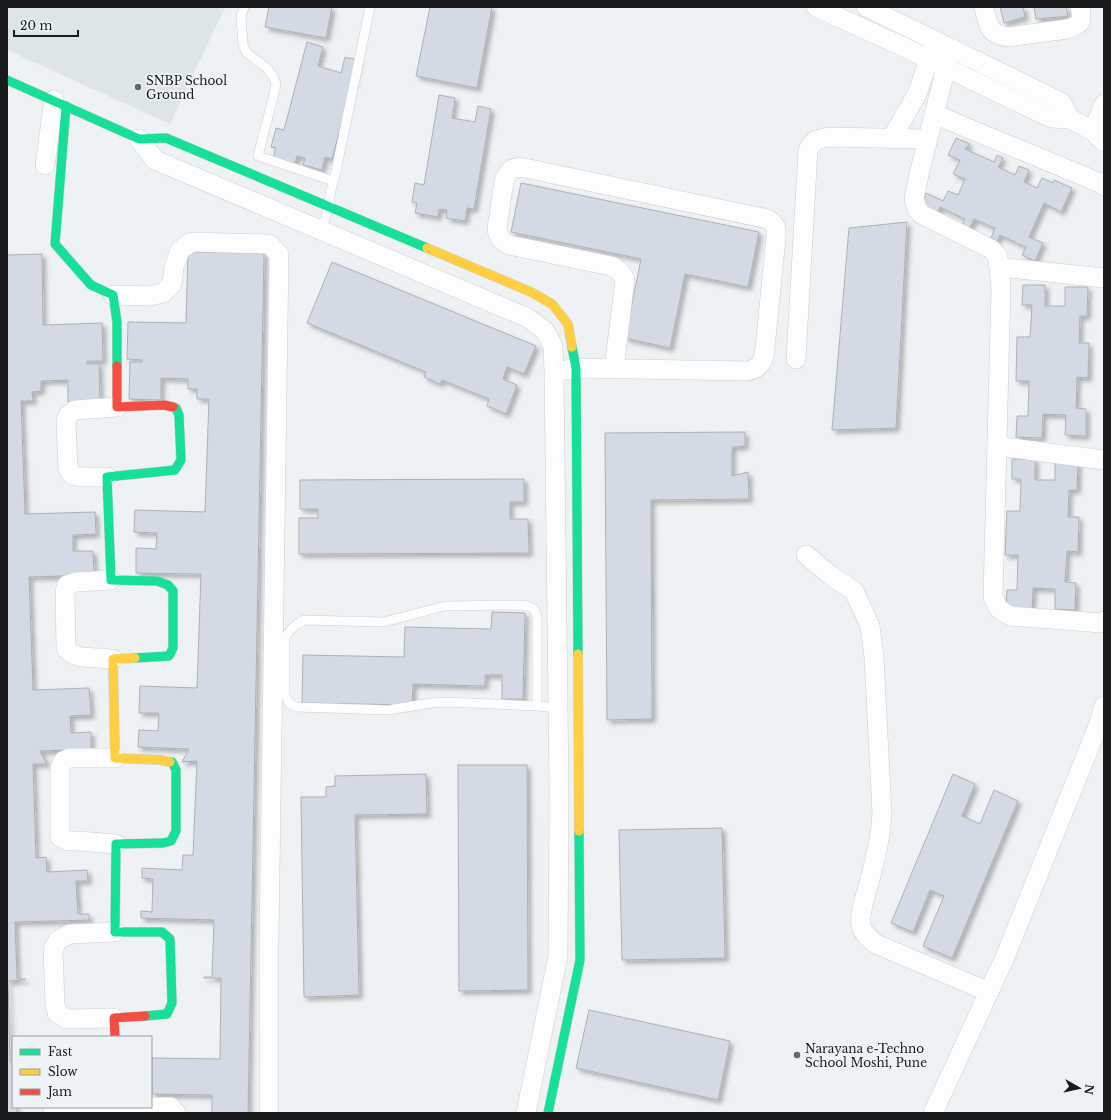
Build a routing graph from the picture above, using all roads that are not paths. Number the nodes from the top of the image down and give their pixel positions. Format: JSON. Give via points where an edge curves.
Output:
{"nodes":[{"id":1,"x":244,"y":7,"type":"edge"},
{"id":2,"x":370,"y":7,"type":"edge"},
{"id":3,"x":816,"y":7,"type":"edge"},
{"id":4,"x":866,"y":7,"type":"edge"},
{"id":5,"x":984,"y":7,"type":"edge"},
{"id":6,"x":1080,"y":7,"type":"edge"},
{"id":7,"x":943,"y":44,"type":"junction"},
{"id":8,"x":938,"y":64,"type":"junction"},
{"id":9,"x":7,"y":80,"type":"edge"},
{"id":10,"x":60,"y":103,"type":"junction"},
{"id":11,"x":1104,"y":104,"type":"edge"},
{"id":12,"x":934,"y":114,"type":"junction"},
{"id":13,"x":1070,"y":119,"type":"junction"},
{"id":14,"x":1098,"y":137,"type":"edge"},
{"id":15,"x":139,"y":139,"type":"junction"},
{"id":16,"x":892,"y":139,"type":"junction"},
{"id":17,"x":928,"y":139,"type":"junction"},
{"id":18,"x":45,"y":165,"type":"dead end"},
{"id":19,"x":333,"y":180,"type":"junction"},
{"id":20,"x":1104,"y":186,"type":"edge"},
{"id":21,"x":329,"y":207,"type":"junction"},
{"id":22,"x":321,"y":231,"type":"junction"},
{"id":23,"x":397,"y":236,"type":"junction"},
{"id":24,"x":394,"y":262,"type":"junction"},
{"id":25,"x":999,"y":267,"type":"junction"},
{"id":26,"x":1104,"y":278,"type":"edge"},
{"id":27,"x":113,"y":295,"type":"junction"},
{"id":28,"x":796,"y":359,"type":"dead end"},
{"id":29,"x":576,"y":368,"type":"junction"},
{"id":30,"x":614,"y":368,"type":"junction"},
{"id":31,"x":554,"y":373,"type":"junction"},
{"id":32,"x":117,"y":407,"type":"junction"},
{"id":33,"x":997,"y":446,"type":"junction"},
{"id":34,"x":1104,"y":460,"type":"edge"},
{"id":35,"x":107,"y":477,"type":"junction"},
{"id":36,"x":806,"y":555,"type":"dead end"},
{"id":37,"x":111,"y":580,"type":"junction"},
{"id":38,"x":1104,"y":621,"type":"edge"},
{"id":39,"x":113,"y":659,"type":"junction"},
{"id":40,"x":537,"y":706,"type":"junction"},
{"id":41,"x":1104,"y":706,"type":"edge"},
{"id":42,"x":558,"y":708,"type":"junction"},
{"id":43,"x":115,"y":758,"type":"junction"},
{"id":44,"x":578,"y":787,"type":"junction"},
{"id":45,"x":559,"y":790,"type":"junction"},
{"id":46,"x":116,"y":844,"type":"junction"},
{"id":47,"x":115,"y":932,"type":"junction"},
{"id":48,"x":989,"y":992,"type":"junction"},
{"id":49,"x":114,"y":1018,"type":"junction"},
{"id":50,"x":545,"y":1018,"type":"junction"},
{"id":51,"x":567,"y":1024,"type":"junction"},
{"id":52,"x":115,"y":1036,"type":"edge"},
{"id":53,"x":152,"y":1107,"type":"edge"},
{"id":54,"x":176,"y":1113,"type":"edge"},
{"id":55,"x":269,"y":1113,"type":"edge"},
{"id":56,"x":526,"y":1113,"type":"edge"},
{"id":57,"x":548,"y":1113,"type":"edge"},
{"id":58,"x":933,"y":1113,"type":"edge"}],
"edges":[{"from":1,"to":19,"type":"lane","via":[[241,17],[243,45],[247,53],[267,68],[276,84],[258,156]]},
{"from":2,"to":19,"type":"lane"},
{"from":3,"to":8,"type":"street"},
{"from":4,"to":7,"type":"street"},
{"from":5,"to":6,"type":"street","via":[[988,25],[994,33],[1008,37],[1076,26],[1081,21]]},
{"from":7,"to":8,"type":"street"},
{"from":7,"to":13,"type":"street","via":[[1061,102]]},
{"from":8,"to":12,"type":"street"},
{"from":8,"to":13,"type":"street","via":[[1051,118]]},
{"from":8,"to":16,"type":"street","via":[[916,94]]},
{"from":9,"to":10,"type":"street"},
{"from":10,"to":15,"type":"street"},
{"from":10,"to":18,"type":"street"},
{"from":10,"to":27,"type":"street","via":[[55,244],[91,285]]},
{"from":11,"to":14,"type":"street"},
{"from":12,"to":17,"type":"street"},
{"from":12,"to":20,"type":"street"},
{"from":13,"to":14,"type":"street"},
{"from":15,"to":21,"type":"street","via":[[166,138]]},
{"from":15,"to":22,"type":"street","via":[[155,160]]},
{"from":16,"to":17,"type":"street"},
{"from":16,"to":28,"type":"street","via":[[829,137],[818,139],[808,150]]},
{"from":17,"to":25,"type":"street","via":[[914,199],[917,209],[921,214],[991,249],[997,255]]},
{"from":19,"to":21,"type":"lane"},
{"from":21,"to":22,"type":"lane"},
{"from":21,"to":23,"type":"street"},
{"from":22,"to":24,"type":"street"},
{"from":23,"to":24,"type":"street"},
{"from":23,"to":29,"type":"street","via":[[531,292],[552,304],[568,324]]},
{"from":24,"to":31,"type":"street","via":[[528,318],[545,331],[553,346]]},
{"from":25,"to":26,"type":"street"},
{"from":25,"to":33,"type":"street","via":[[1001,288]]},
{"from":27,"to":32,"type":"street","via":[[117,322]]},
{"from":27,"to":55,"type":"street","via":[[150,296],[163,293],[172,284],[180,250],[192,242],[269,244],[279,254],[269,939]]},
{"from":29,"to":30,"type":"street"},
{"from":29,"to":31,"type":"street"},
{"from":29,"to":44,"type":"street"},
{"from":30,"to":30,"type":"street","via":[[625,279],[622,272],[611,266],[509,245],[503,241],[498,235],[498,228],[504,181],[512,169],[525,168],[768,218],[773,223],[776,229],[764,357],[761,365],[755,370],[747,371]]},
{"from":31,"to":42,"type":"street"},
{"from":32,"to":35,"type":"street","via":[[74,410],[68,415],[66,422],[68,469],[72,475]]},
{"from":32,"to":35,"type":"street","via":[[164,405],[176,408],[179,415],[180,460],[175,470]]},
{"from":33,"to":34,"type":"street"},
{"from":33,"to":38,"type":"street","via":[[993,597],[999,609],[1010,616],[1102,623]]},
{"from":35,"to":37,"type":"street"},
{"from":36,"to":48,"type":"street","via":[[854,591],[870,626],[874,657],[882,813],[878,846],[861,913],[861,926],[867,937],[876,944]]},
{"from":37,"to":39,"type":"street","via":[[76,582],[67,585],[64,591],[66,648],[72,654]]},
{"from":37,"to":39,"type":"street","via":[[157,581],[168,585],[173,591],[173,648],[169,656]]},
{"from":39,"to":43,"type":"street"},
{"from":40,"to":40,"type":"lane","via":[[446,702],[388,710],[296,707],[285,695],[285,638],[289,630],[304,620],[384,622],[445,606],[528,606],[534,609],[537,616]]},
{"from":40,"to":42,"type":"lane"},
{"from":41,"to":48,"type":"street"},
{"from":42,"to":45,"type":"street"},
{"from":43,"to":46,"type":"street","via":[[68,758],[63,761],[60,768],[60,837],[68,841]]},
{"from":43,"to":46,"type":"street","via":[[172,762],[176,770],[176,831],[171,840]]},
{"from":44,"to":45,"type":"street"},
{"from":44,"to":51,"type":"street","via":[[580,960]]},
{"from":45,"to":50,"type":"street","via":[[558,956]]},
{"from":46,"to":47,"type":"street"},
{"from":47,"to":49,"type":"street","via":[[162,932],[170,938],[172,1003],[166,1014]]},
{"from":47,"to":49,"type":"street","via":[[70,934],[58,940],[53,949],[57,1013],[67,1019]]},
{"from":48,"to":58,"type":"street"},
{"from":49,"to":52,"type":"street"},
{"from":50,"to":51,"type":"street"},
{"from":50,"to":56,"type":"street"},
{"from":51,"to":57,"type":"street"},
{"from":53,"to":54,"type":"street","via":[[171,1107]]}]}
